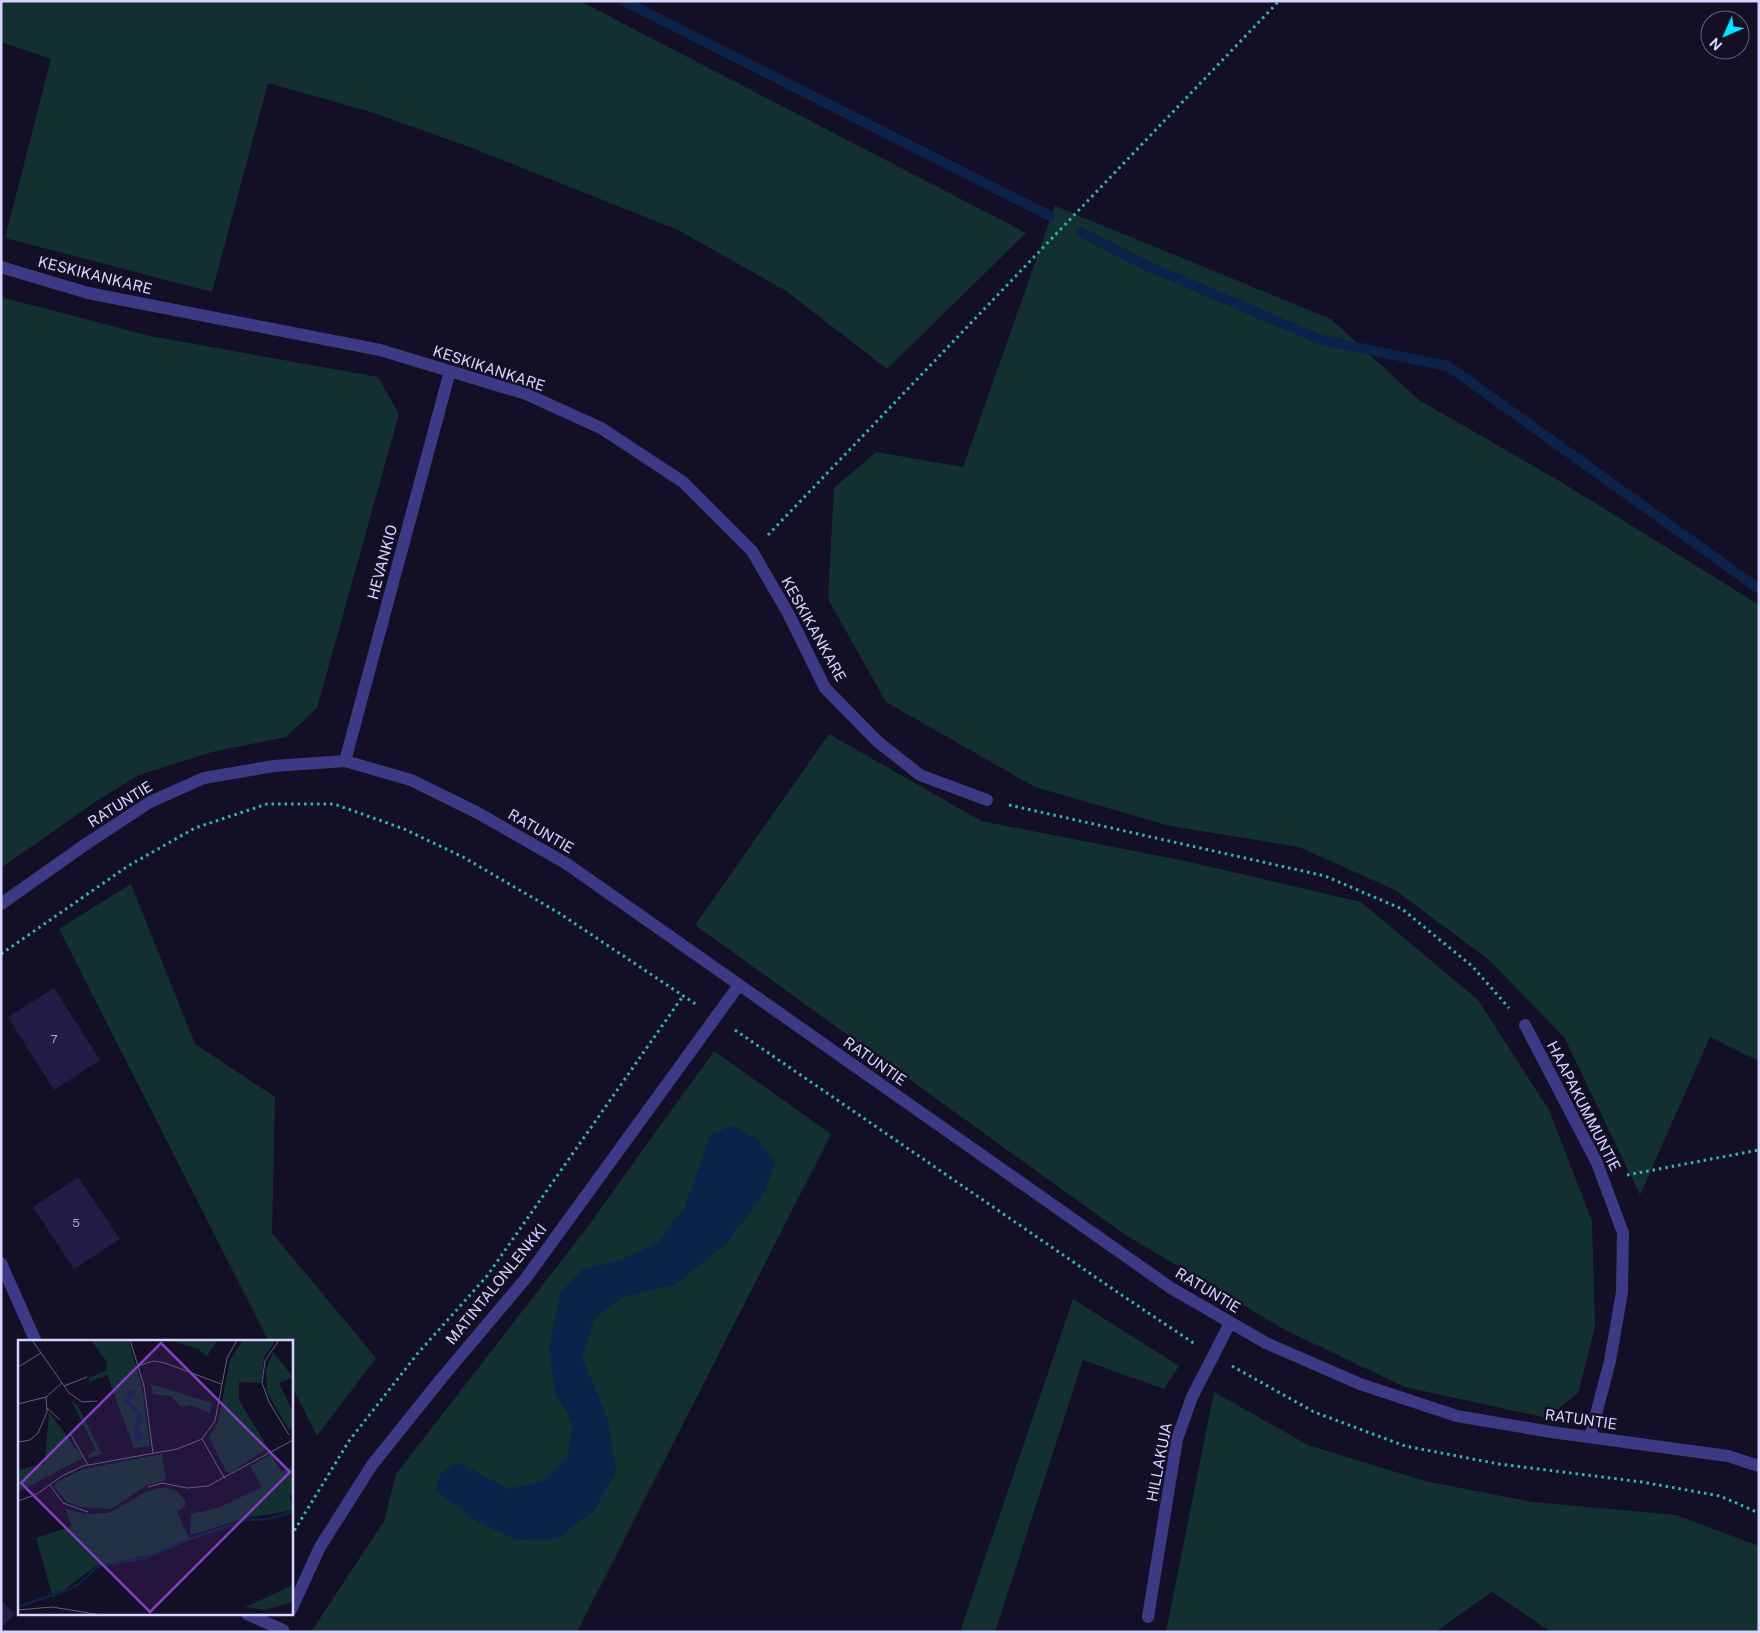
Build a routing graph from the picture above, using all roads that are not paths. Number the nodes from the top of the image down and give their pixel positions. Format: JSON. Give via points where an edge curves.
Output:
{"nodes":[{"id":1,"x":1,"y":267,"type":"edge"},
{"id":2,"x":450,"y":371,"type":"junction"},
{"id":3,"x":345,"y":761,"type":"junction"},
{"id":4,"x":988,"y":800,"type":"road end"},
{"id":5,"x":1,"y":904,"type":"edge"},
{"id":6,"x":739,"y":985,"type":"junction"},
{"id":7,"x":1525,"y":1025,"type":"road end"},
{"id":8,"x":1,"y":1263,"type":"edge"},
{"id":9,"x":1230,"y":1323,"type":"junction"},
{"id":10,"x":35,"y":1340,"type":"edge"},
{"id":11,"x":1590,"y":1437,"type":"junction"},
{"id":12,"x":1759,"y":1466,"type":"edge"},
{"id":13,"x":292,"y":1608,"type":"edge"},
{"id":14,"x":251,"y":1616,"type":"edge"},
{"id":15,"x":289,"y":1616,"type":"edge"},
{"id":16,"x":1148,"y":1617,"type":"dead end"},
{"id":17,"x":282,"y":1631,"type":"edge"}],
"edges":[{"from":1,"to":2,"type":"street","name":"KESKIKANKARE","via":[[88,293],[380,350]]},
{"from":2,"to":3,"type":"street","name":"HEVANKIO"},
{"from":2,"to":4,"type":"street","name":"KESKIKANKARE","via":[[526,394],[601,428],[683,482],[752,552],[788,613],[825,688],[877,741],[920,775]]},
{"from":3,"to":5,"type":"street","name":"RATUNTIE","via":[[274,766],[204,778],[150,802]]},
{"from":3,"to":6,"type":"street","name":"RATUNTIE","via":[[411,780],[478,813],[567,864]]},
{"from":6,"to":9,"type":"street","name":"RATUNTIE","via":[[1163,1283]]},
{"from":6,"to":13,"type":"street","name":"MATINTALONLENKKI","via":[[526,1278],[372,1465],[320,1547]]},
{"from":7,"to":11,"type":"street","name":"HAAPAKUMMUNTIE","via":[[1593,1154],[1624,1233],[1622,1292],[1610,1361]]},
{"from":8,"to":10,"type":"street"},
{"from":9,"to":11,"type":"street","name":"RATUNTIE","via":[[1266,1343],[1360,1384],[1457,1416]]},
{"from":9,"to":16,"type":"street","name":"HILLAKUJA","via":[[1192,1397],[1177,1439]]},
{"from":11,"to":12,"type":"street","name":"RATUNTIE","via":[[1728,1456]]},
{"from":14,"to":17,"type":"street"},
{"from":15,"to":17,"type":"street"}]}
